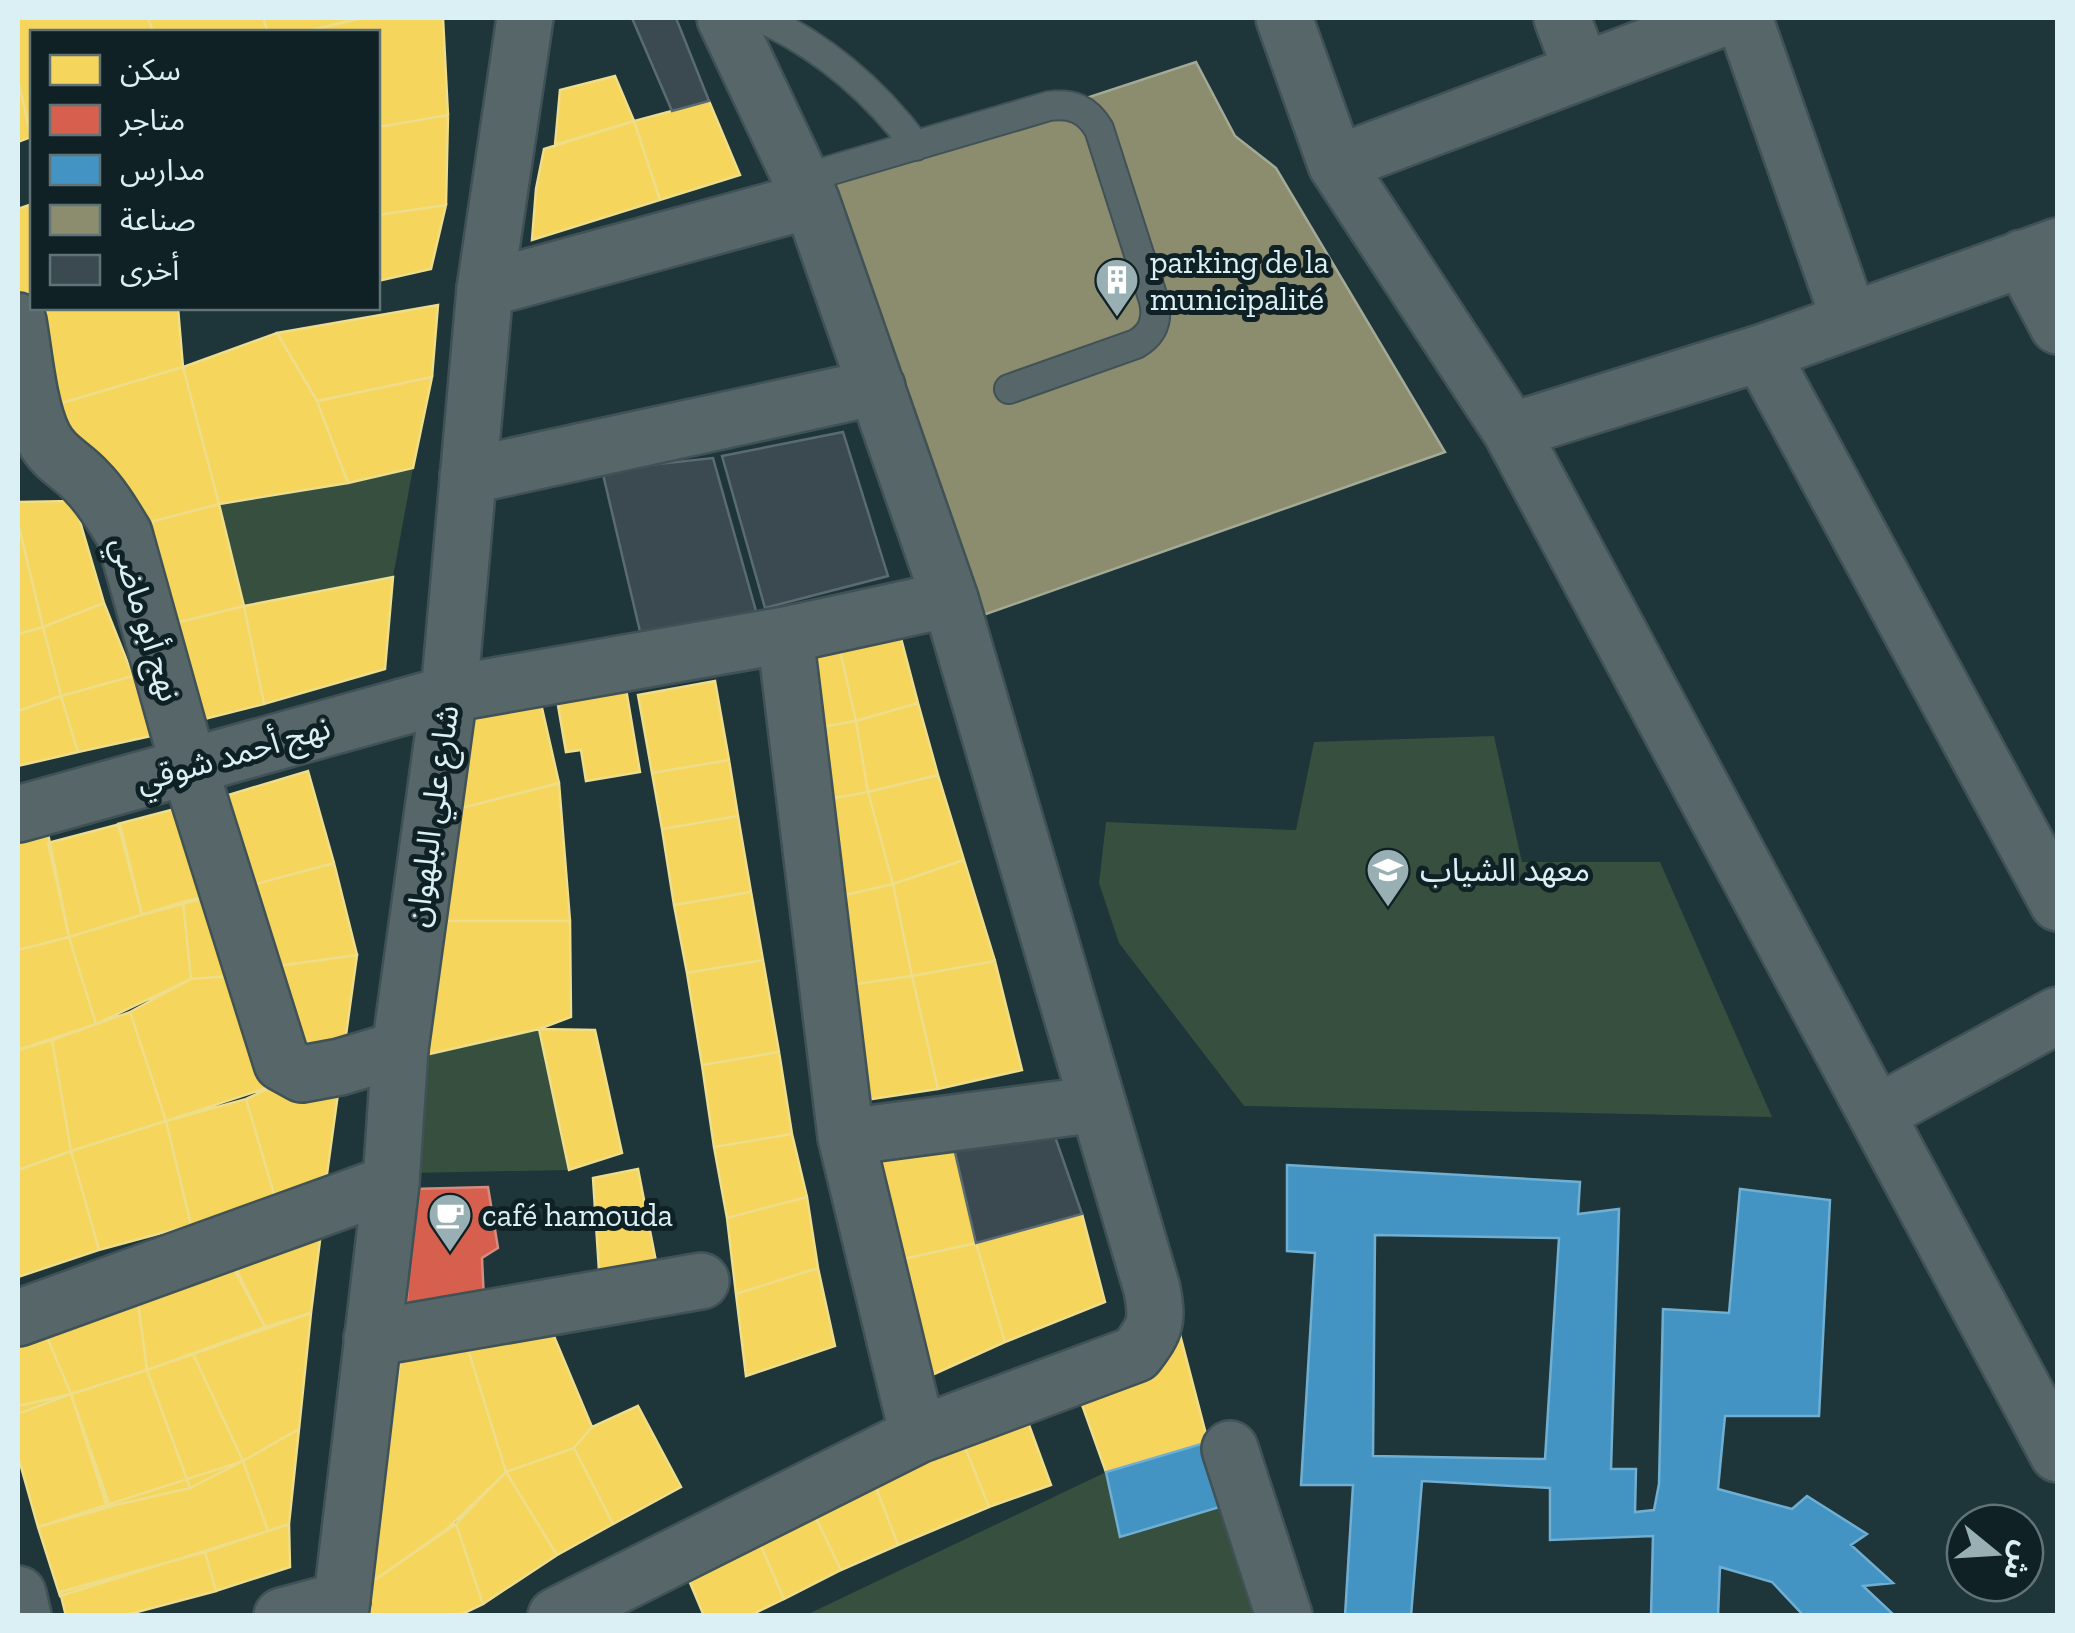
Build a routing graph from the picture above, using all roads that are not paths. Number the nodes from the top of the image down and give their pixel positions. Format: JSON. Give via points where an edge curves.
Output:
{"nodes":[{"id":1,"x":525,"y":18,"type":"edge"},
{"id":2,"x":726,"y":18,"type":"edge"},
{"id":3,"x":761,"y":18,"type":"edge"},
{"id":4,"x":1284,"y":18,"type":"edge"},
{"id":5,"x":1562,"y":18,"type":"edge"},
{"id":6,"x":1723,"y":18,"type":"edge"},
{"id":7,"x":1744,"y":18,"type":"edge"},
{"id":8,"x":1582,"y":71,"type":"junction"},
{"id":9,"x":916,"y":146,"type":"junction"},
{"id":10,"x":1336,"y":164,"type":"junction"},
{"id":11,"x":806,"y":190,"type":"junction"},
{"id":12,"x":2040,"y":252,"type":"edge"},
{"id":13,"x":486,"y":289,"type":"junction"},
{"id":14,"x":18,"y":320,"type":"edge"},
{"id":15,"x":1850,"y":321,"type":"junction"},
{"id":16,"x":2058,"y":326,"type":"edge"},
{"id":17,"x":1761,"y":353,"type":"junction"},
{"id":18,"x":877,"y":388,"type":"junction"},
{"id":19,"x":1009,"y":389,"type":"dead end"},
{"id":20,"x":1511,"y":431,"type":"junction"},
{"id":21,"x":468,"y":476,"type":"junction"},
{"id":22,"x":950,"y":598,"type":"junction"},
{"id":23,"x":785,"y":634,"type":"junction"},
{"id":24,"x":449,"y":694,"type":"junction"},
{"id":25,"x":190,"y":767,"type":"junction"},
{"id":26,"x":18,"y":814,"type":"edge"},
{"id":27,"x":2058,"y":903,"type":"edge"},
{"id":28,"x":2058,"y":1015,"type":"edge"},
{"id":29,"x":400,"y":1048,"type":"junction"},
{"id":30,"x":1097,"y":1104,"type":"junction"},
{"id":31,"x":1876,"y":1114,"type":"junction"},
{"id":32,"x":846,"y":1137,"type":"junction"},
{"id":33,"x":390,"y":1183,"type":"junction"},
{"id":34,"x":701,"y":1281,"type":"dead end"},
{"id":35,"x":18,"y":1318,"type":"edge"},
{"id":36,"x":372,"y":1338,"type":"junction"},
{"id":37,"x":918,"y":1434,"type":"junction"},
{"id":38,"x":1230,"y":1449,"type":"dead end"},
{"id":39,"x":2058,"y":1454,"type":"edge"},
{"id":40,"x":18,"y":1594,"type":"edge"},
{"id":41,"x":341,"y":1608,"type":"edge"},
{"id":42,"x":22,"y":1616,"type":"edge"},
{"id":43,"x":282,"y":1616,"type":"edge"},
{"id":44,"x":556,"y":1616,"type":"edge"},
{"id":45,"x":1284,"y":1616,"type":"edge"}],
"edges":[{"from":1,"to":13,"type":"street","name":"شارع علي البلهوان"},
{"from":2,"to":11,"type":"street"},
{"from":3,"to":9,"type":"lane","via":[[843,68]]},
{"from":4,"to":10,"type":"street"},
{"from":5,"to":8,"type":"street"},
{"from":6,"to":8,"type":"street"},
{"from":7,"to":15,"type":"street"},
{"from":8,"to":10,"type":"street"},
{"from":9,"to":11,"type":"lane"},
{"from":9,"to":19,"type":"lane","via":[[1064,104],[1091,116],[1099,129],[1154,301],[1152,330],[1136,344]]},
{"from":10,"to":20,"type":"street"},
{"from":11,"to":13,"type":"street"},
{"from":11,"to":18,"type":"street"},
{"from":12,"to":15,"type":"street"},
{"from":12,"to":16,"type":"street"},
{"from":13,"to":21,"type":"street","name":"شارع علي البلهوان"},
{"from":14,"to":25,"type":"street","name":"نهج أبو ماضي","via":[[44,439],[105,502],[124,534]]},
{"from":15,"to":17,"type":"street"},
{"from":17,"to":20,"type":"street"},
{"from":17,"to":27,"type":"street"},
{"from":18,"to":21,"type":"street"},
{"from":18,"to":22,"type":"street"},
{"from":20,"to":31,"type":"street"},
{"from":21,"to":24,"type":"street","name":"شارع علي البلهوان"},
{"from":22,"to":23,"type":"street","name":"نهج أحمد شوقي"},
{"from":22,"to":30,"type":"street"},
{"from":23,"to":24,"type":"street","name":"نهج أحمد شوقي"},
{"from":23,"to":32,"type":"street"},
{"from":24,"to":25,"type":"street","name":"نهج أحمد شوقي"},
{"from":24,"to":29,"type":"street","name":"شارع علي البلهوان"},
{"from":25,"to":26,"type":"street","name":"نهج أحمد شوقي"},
{"from":25,"to":29,"type":"street","name":"نهج أبو ماضي","via":[[282,1063],[302,1074]]},
{"from":28,"to":31,"type":"street"},
{"from":29,"to":33,"type":"street","name":"شارع علي البلهوان"},
{"from":30,"to":32,"type":"street"},
{"from":30,"to":37,"type":"street","via":[[1152,1289],[1152,1332],[1136,1354]]},
{"from":31,"to":39,"type":"street"},
{"from":32,"to":37,"type":"street"},
{"from":33,"to":35,"type":"street"},
{"from":33,"to":36,"type":"street","name":"شارع علي البلهوان"},
{"from":34,"to":36,"type":"street"},
{"from":36,"to":41,"type":"street","name":"شارع علي البلهوان"},
{"from":37,"to":44,"type":"street"},
{"from":38,"to":45,"type":"street"},
{"from":40,"to":42,"type":"street"},
{"from":41,"to":43,"type":"street"}]}
